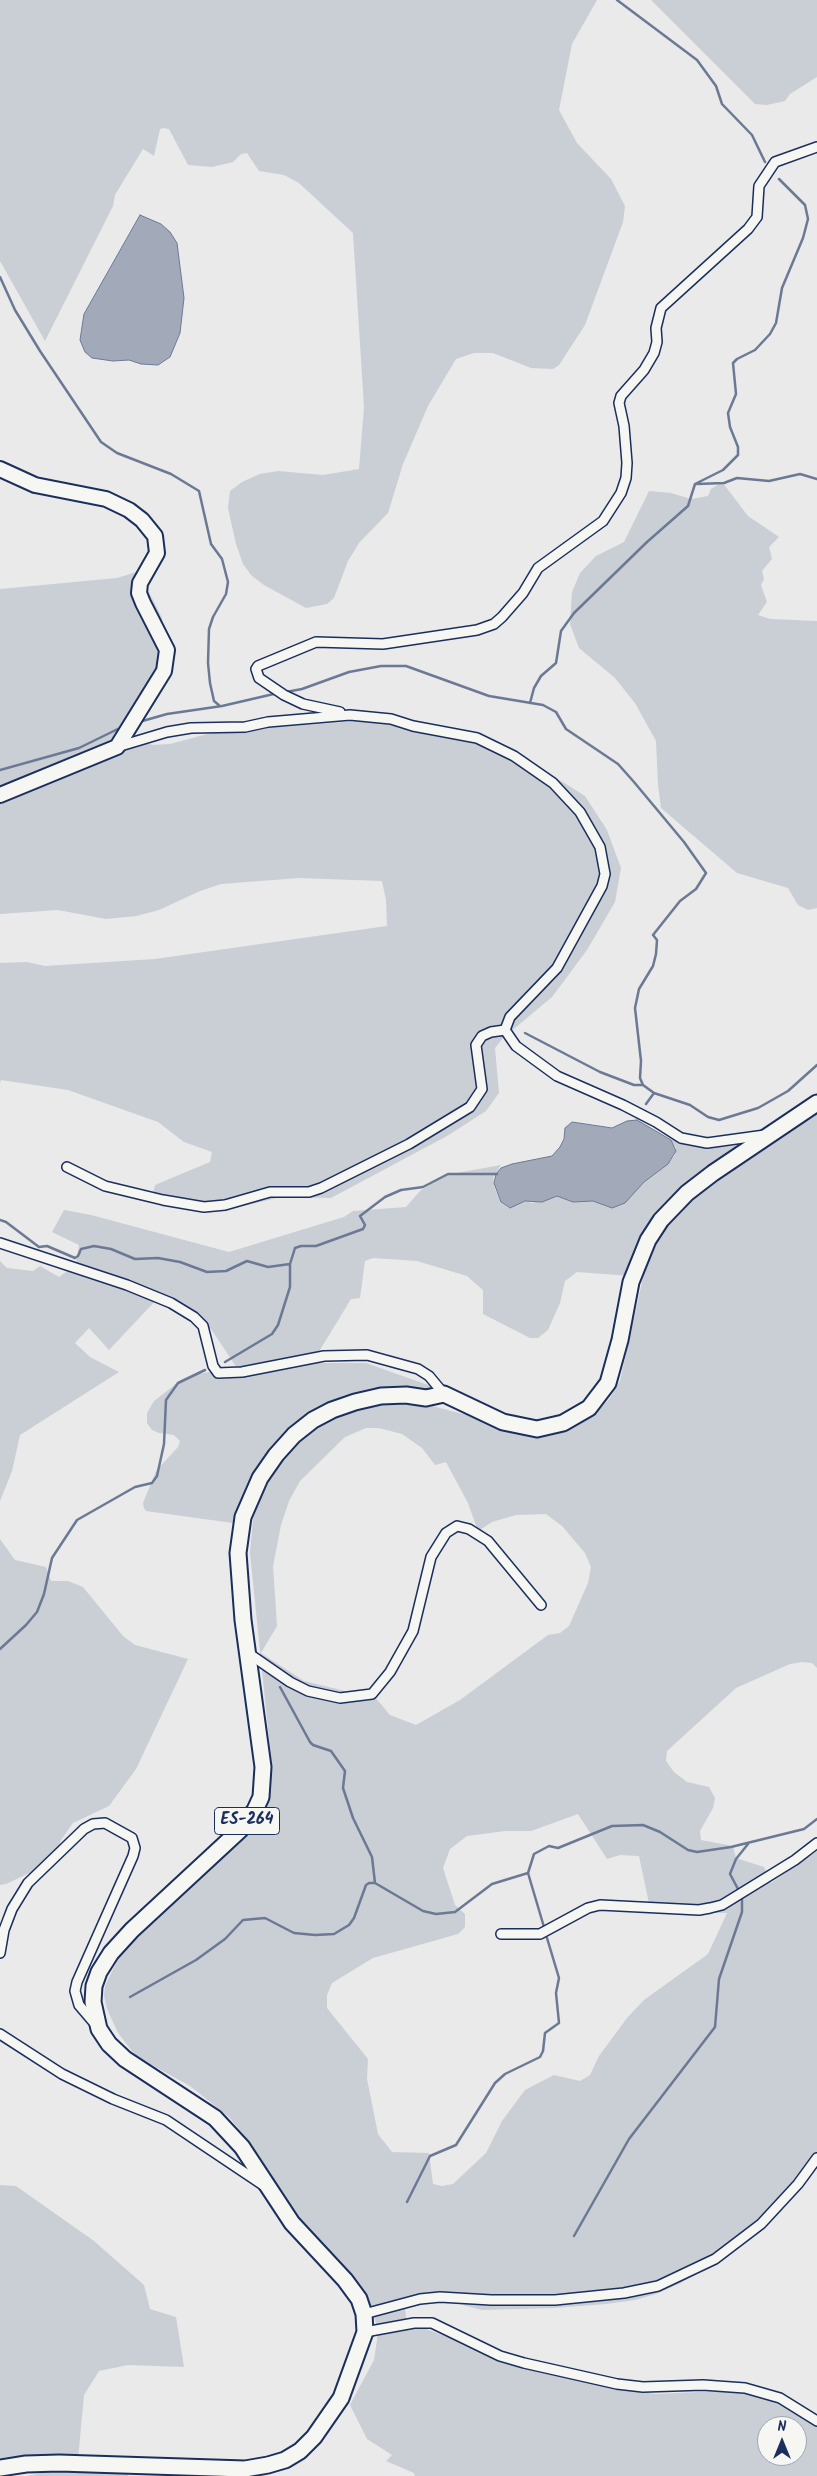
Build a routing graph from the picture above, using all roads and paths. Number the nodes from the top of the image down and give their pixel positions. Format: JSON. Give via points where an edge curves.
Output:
{"nodes":[{"id":1,"x":817,"y":147,"type":"edge"},
{"id":2,"x":0,"y":470,"type":"edge"},
{"id":3,"x":350,"y":715,"type":"junction"},
{"id":4,"x":117,"y":747,"type":"junction"},
{"id":5,"x":0,"y":795,"type":"edge"},
{"id":6,"x":506,"y":1030,"type":"junction"},
{"id":7,"x":817,"y":1103,"type":"edge"},
{"id":8,"x":768,"y":1134,"type":"junction"},
{"id":9,"x":67,"y":1167,"type":"dead end"},
{"id":10,"x":0,"y":1243,"type":"edge"},
{"id":11,"x":444,"y":1394,"type":"junction"},
{"id":12,"x":541,"y":1605,"type":"dead end"},
{"id":13,"x":248,"y":1653,"type":"junction"},
{"id":14,"x":817,"y":1843,"type":"edge"},
{"id":15,"x":501,"y":1934,"type":"dead end"},
{"id":16,"x":0,"y":1953,"type":"edge"},
{"id":17,"x":99,"y":2029,"type":"junction"},
{"id":18,"x":0,"y":2034,"type":"edge"},
{"id":19,"x":817,"y":2158,"type":"edge"},
{"id":20,"x":267,"y":2188,"type":"junction"},
{"id":21,"x":364,"y":2314,"type":"junction"},
{"id":22,"x":364,"y":2332,"type":"junction"},
{"id":23,"x":817,"y":2421,"type":"edge"},
{"id":24,"x":0,"y":2468,"type":"edge"}],
"edges":[{"from":1,"to":3,"type":"street","via":[[775,162],[758,186],[757,217],[748,229],[661,308],[654,354],[619,403],[626,442],[626,478],[621,493],[603,521],[538,568],[523,593],[494,624],[477,630],[383,644],[306,644],[258,666],[255,672],[275,689],[303,704]]},
{"from":2,"to":4,"type":"street","via":[[35,485],[93,495],[115,503],[135,514],[154,536],[155,559],[140,583],[139,593],[163,639],[167,660],[164,672]]},
{"from":3,"to":4,"type":"street","via":[[245,727],[191,728]]},
{"from":3,"to":6,"type":"street","via":[[391,719],[477,738],[494,745],[553,784],[580,812],[595,837],[605,867],[602,886],[557,968],[510,1017]]},
{"from":4,"to":5,"type":"street"},
{"from":6,"to":8,"type":"street","via":[[516,1046],[557,1076],[631,1109],[681,1138],[707,1143]]},
{"from":6,"to":9,"type":"street","via":[[482,1036],[476,1045],[482,1089],[470,1107],[409,1144],[309,1192],[270,1192],[225,1205],[204,1207],[104,1186]]},
{"from":7,"to":8,"type":"main road"},
{"from":8,"to":11,"type":"main road","via":[[687,1194],[648,1240],[631,1282],[608,1383],[589,1408],[563,1423],[537,1429],[503,1422]]},
{"from":10,"to":11,"type":"street","via":[[128,1285],[171,1303],[202,1326],[212,1366],[218,1372],[242,1372],[324,1356],[366,1355],[418,1369],[429,1376]]},
{"from":11,"to":13,"type":"main road","number":"ES-264","via":[[426,1398],[381,1396],[332,1410],[294,1435],[276,1455],[250,1498],[240,1535],[240,1579]]},
{"from":12,"to":13,"type":"street","via":[[488,1541],[469,1529],[457,1526],[446,1533],[431,1557],[413,1631],[390,1672],[372,1694],[340,1698],[317,1694],[290,1682]]},
{"from":13,"to":17,"type":"main road","number":"ES-264","via":[[262,1766],[261,1797],[240,1830],[111,1953],[94,1986],[93,2002]]},
{"from":14,"to":15,"type":"street","via":[[722,1905],[699,1910],[600,1905],[588,1908],[540,1934]]},
{"from":16,"to":17,"type":"street","via":[[12,1909],[28,1883],[84,1829],[92,1824],[105,1823],[132,1838],[133,1856],[75,1991],[79,2006]]},
{"from":17,"to":20,"type":"main road","number":"ES-264","via":[[125,2059],[185,2097],[230,2132]]},
{"from":18,"to":20,"type":"street","via":[[62,2074],[112,2099],[166,2120]]},
{"from":19,"to":21,"type":"street","via":[[761,2224],[715,2259],[658,2286],[555,2300],[440,2297]]},
{"from":20,"to":21,"type":"main road","number":"ES-264","via":[[292,2223],[345,2280]]},
{"from":21,"to":22,"type":"main road","number":"ES-264"},
{"from":22,"to":23,"type":"street","via":[[432,2323],[500,2356],[542,2367],[643,2387],[703,2385],[745,2388],[780,2398]]},
{"from":22,"to":24,"type":"main road","number":"ES-264","via":[[341,2398],[314,2437],[285,2460],[268,2466],[245,2468],[59,2463]]}]}
